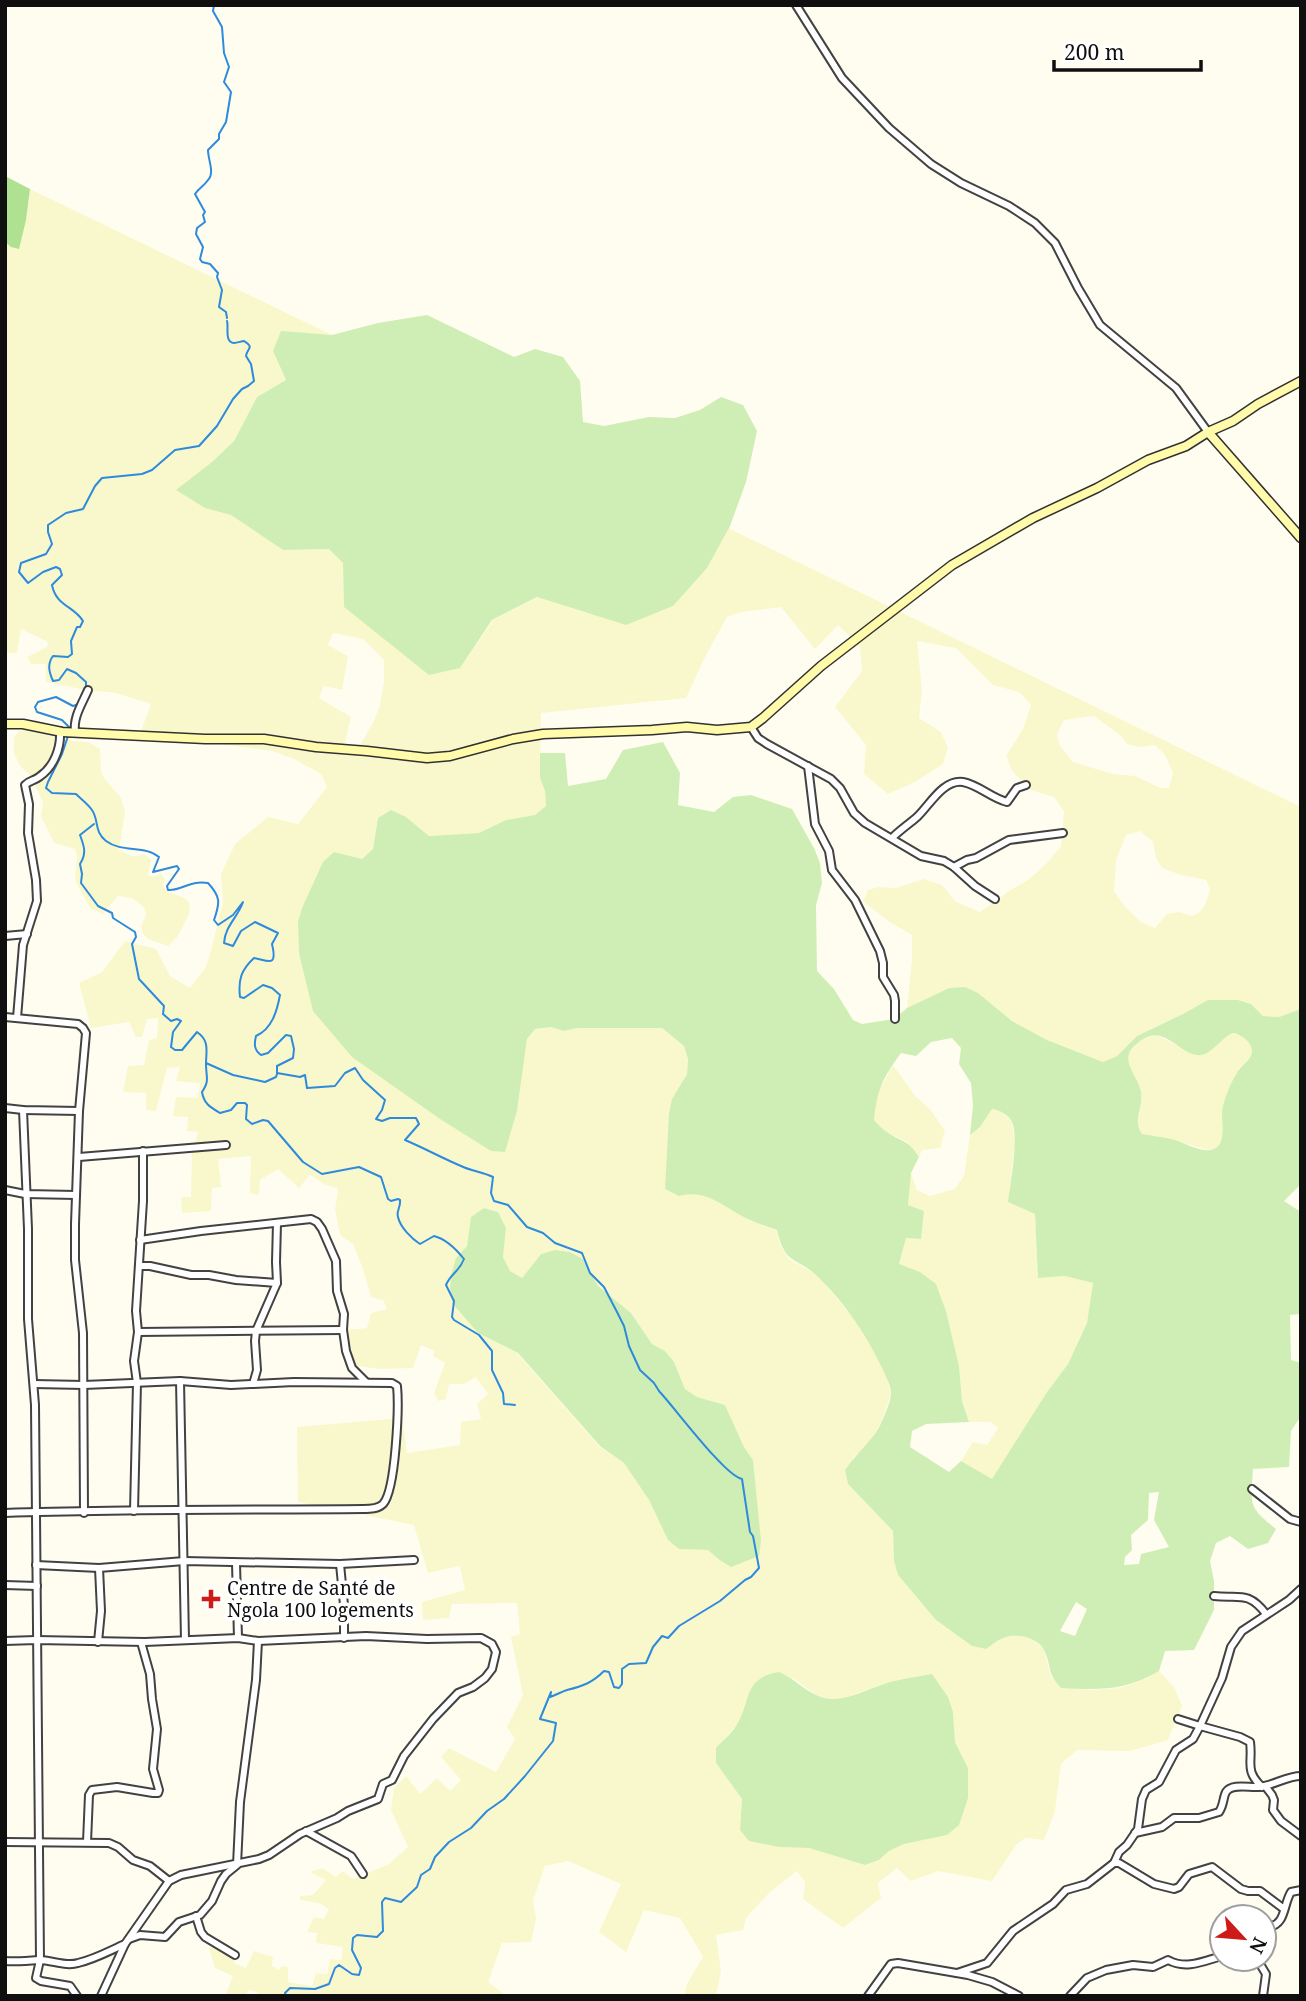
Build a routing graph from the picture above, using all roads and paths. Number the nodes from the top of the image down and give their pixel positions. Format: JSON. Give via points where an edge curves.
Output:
{"nodes":[{"id":1,"x":796,"y":5,"type":"edge"},
{"id":2,"x":1301,"y":381,"type":"edge"},
{"id":3,"x":1208,"y":432,"type":"junction"},
{"id":4,"x":1301,"y":538,"type":"edge"},
{"id":5,"x":88,"y":690,"type":"dead end"},
{"id":6,"x":5,"y":724,"type":"edge"},
{"id":7,"x":751,"y":727,"type":"junction"},
{"id":8,"x":61,"y":732,"type":"junction"},
{"id":9,"x":74,"y":732,"type":"junction"},
{"id":10,"x":808,"y":766,"type":"junction"},
{"id":11,"x":1026,"y":785,"type":"dead end"},
{"id":12,"x":1063,"y":833,"type":"dead end"},
{"id":13,"x":892,"y":838,"type":"junction"},
{"id":14,"x":954,"y":867,"type":"junction"},
{"id":15,"x":995,"y":899,"type":"dead end"},
{"id":16,"x":27,"y":934,"type":"junction"},
{"id":17,"x":5,"y":936,"type":"edge"},
{"id":18,"x":5,"y":1017,"type":"edge"},
{"id":19,"x":17,"y":1018,"type":"junction"},
{"id":20,"x":894,"y":1018,"type":"dead end"},
{"id":21,"x":5,"y":1108,"type":"edge"},
{"id":22,"x":23,"y":1110,"type":"junction"},
{"id":23,"x":79,"y":1111,"type":"junction"},
{"id":24,"x":226,"y":1145,"type":"dead end"},
{"id":25,"x":143,"y":1152,"type":"junction"},
{"id":26,"x":79,"y":1157,"type":"junction"},
{"id":27,"x":5,"y":1190,"type":"edge"},
{"id":28,"x":25,"y":1194,"type":"junction"},
{"id":29,"x":76,"y":1195,"type":"junction"},
{"id":30,"x":278,"y":1223,"type":"junction"},
{"id":31,"x":140,"y":1240,"type":"junction"},
{"id":32,"x":139,"y":1266,"type":"junction"},
{"id":33,"x":277,"y":1283,"type":"junction"},
{"id":34,"x":343,"y":1330,"type":"junction"},
{"id":35,"x":256,"y":1331,"type":"junction"},
{"id":36,"x":138,"y":1332,"type":"junction"},
{"id":37,"x":180,"y":1381,"type":"junction"},
{"id":38,"x":367,"y":1382,"type":"junction"},
{"id":39,"x":137,"y":1383,"type":"junction"},
{"id":40,"x":34,"y":1384,"type":"junction"},
{"id":41,"x":253,"y":1384,"type":"junction"},
{"id":42,"x":84,"y":1385,"type":"junction"},
{"id":43,"x":1252,"y":1489,"type":"dead end"},
{"id":44,"x":183,"y":1509,"type":"junction"},
{"id":45,"x":134,"y":1511,"type":"junction"},
{"id":46,"x":5,"y":1513,"type":"edge"},
{"id":47,"x":36,"y":1513,"type":"junction"},
{"id":48,"x":85,"y":1513,"type":"junction"},
{"id":49,"x":1301,"y":1522,"type":"edge"},
{"id":50,"x":414,"y":1560,"type":"dead end"},
{"id":51,"x":184,"y":1561,"type":"junction"},
{"id":52,"x":236,"y":1563,"type":"junction"},
{"id":53,"x":340,"y":1564,"type":"junction"},
{"id":54,"x":36,"y":1565,"type":"junction"},
{"id":55,"x":99,"y":1568,"type":"junction"},
{"id":56,"x":5,"y":1586,"type":"edge"},
{"id":57,"x":37,"y":1586,"type":"junction"},
{"id":58,"x":1301,"y":1589,"type":"edge"},
{"id":59,"x":1214,"y":1595,"type":"dead end"},
{"id":60,"x":1266,"y":1614,"type":"junction"},
{"id":61,"x":238,"y":1638,"type":"junction"},
{"id":62,"x":344,"y":1638,"type":"junction"},
{"id":63,"x":37,"y":1640,"type":"junction"},
{"id":64,"x":185,"y":1640,"type":"junction"},
{"id":65,"x":5,"y":1641,"type":"edge"},
{"id":66,"x":258,"y":1641,"type":"junction"},
{"id":67,"x":98,"y":1642,"type":"junction"},
{"id":68,"x":141,"y":1642,"type":"junction"},
{"id":69,"x":1178,"y":1719,"type":"dead end"},
{"id":70,"x":1200,"y":1726,"type":"junction"},
{"id":71,"x":1301,"y":1776,"type":"edge"},
{"id":72,"x":1264,"y":1786,"type":"junction"},
{"id":73,"x":306,"y":1831,"type":"junction"},
{"id":74,"x":1135,"y":1833,"type":"junction"},
{"id":75,"x":1301,"y":1836,"type":"edge"},
{"id":76,"x":5,"y":1842,"type":"edge"},
{"id":77,"x":37,"y":1842,"type":"junction"},
{"id":78,"x":87,"y":1842,"type":"junction"},
{"id":79,"x":1114,"y":1863,"type":"junction"},
{"id":80,"x":237,"y":1865,"type":"junction"},
{"id":81,"x":363,"y":1874,"type":"dead end"},
{"id":82,"x":169,"y":1881,"type":"junction"},
{"id":83,"x":1301,"y":1890,"type":"edge"},
{"id":84,"x":1284,"y":1909,"type":"junction"},
{"id":85,"x":196,"y":1916,"type":"junction"},
{"id":86,"x":1278,"y":1923,"type":"edge"},
{"id":87,"x":127,"y":1942,"type":"junction"},
{"id":88,"x":235,"y":1955,"type":"dead end"},
{"id":89,"x":40,"y":1960,"type":"junction"},
{"id":90,"x":5,"y":1961,"type":"edge"},
{"id":91,"x":1208,"y":1962,"type":"edge"},
{"id":92,"x":957,"y":1973,"type":"junction"},
{"id":93,"x":1265,"y":1973,"type":"edge"},
{"id":94,"x":77,"y":1996,"type":"edge"},
{"id":95,"x":101,"y":1996,"type":"edge"},
{"id":96,"x":868,"y":1996,"type":"edge"},
{"id":97,"x":1019,"y":1996,"type":"edge"},
{"id":98,"x":1070,"y":1996,"type":"edge"},
{"id":99,"x":1263,"y":1996,"type":"edge"}],
"edges":[{"from":1,"to":3,"type":"street","via":[[842,78],[889,128],[931,164],[1009,206],[1055,243],[1100,325],[1176,388]]},
{"from":2,"to":3,"type":"street"},
{"from":3,"to":4,"type":"street"},
{"from":3,"to":7,"type":"street","via":[[1033,518],[951,565]]},
{"from":5,"to":9,"type":"street"},
{"from":6,"to":8,"type":"street"},
{"from":7,"to":9,"type":"street","via":[[543,734],[435,758],[264,739]]},
{"from":7,"to":10,"type":"street","via":[[758,738]]},
{"from":8,"to":9,"type":"street"},
{"from":8,"to":16,"type":"street","via":[[52,763],[25,785],[37,901]]},
{"from":10,"to":13,"type":"street","via":[[831,779],[865,823]]},
{"from":10,"to":20,"type":"street","via":[[815,824],[829,851],[832,870],[855,901],[880,951],[883,976],[894,995]]},
{"from":11,"to":13,"type":"street","via":[[1017,788],[1007,802],[956,782]]},
{"from":12,"to":14,"type":"street","via":[[1009,840]]},
{"from":13,"to":14,"type":"street","via":[[921,856]]},
{"from":14,"to":15,"type":"street"},
{"from":16,"to":17,"type":"street"},
{"from":16,"to":19,"type":"street"},
{"from":18,"to":19,"type":"street"},
{"from":19,"to":23,"type":"street","via":[[83,1028]]},
{"from":21,"to":22,"type":"street"},
{"from":22,"to":23,"type":"street"},
{"from":22,"to":28,"type":"street"},
{"from":23,"to":26,"type":"street"},
{"from":24,"to":25,"type":"street"},
{"from":25,"to":26,"type":"street"},
{"from":25,"to":31,"type":"street"},
{"from":26,"to":29,"type":"street"},
{"from":27,"to":28,"type":"street"},
{"from":28,"to":29,"type":"street"},
{"from":28,"to":40,"type":"street"},
{"from":29,"to":42,"type":"street","via":[[75,1260]]},
{"from":30,"to":31,"type":"street"},
{"from":30,"to":33,"type":"street"},
{"from":30,"to":34,"type":"street","via":[[311,1219],[322,1228],[336,1261]]},
{"from":31,"to":32,"type":"street"},
{"from":32,"to":33,"type":"street"},
{"from":32,"to":36,"type":"street"},
{"from":33,"to":35,"type":"street"},
{"from":34,"to":35,"type":"street"},
{"from":34,"to":38,"type":"street","via":[[352,1368]]},
{"from":35,"to":36,"type":"street"},
{"from":35,"to":41,"type":"street"},
{"from":36,"to":39,"type":"street"},
{"from":37,"to":39,"type":"street"},
{"from":37,"to":41,"type":"street"},
{"from":37,"to":44,"type":"street"},
{"from":38,"to":41,"type":"street"},
{"from":38,"to":44,"type":"street","via":[[397,1386],[395,1451],[385,1503],[377,1508]]},
{"from":39,"to":42,"type":"street"},
{"from":39,"to":45,"type":"street"},
{"from":40,"to":42,"type":"street"},
{"from":40,"to":47,"type":"street"},
{"from":42,"to":48,"type":"street"},
{"from":43,"to":49,"type":"street","via":[[1290,1519]]},
{"from":44,"to":45,"type":"street"},
{"from":44,"to":51,"type":"street"},
{"from":45,"to":48,"type":"street"},
{"from":46,"to":47,"type":"street"},
{"from":47,"to":48,"type":"street"},
{"from":47,"to":54,"type":"street"},
{"from":50,"to":53,"type":"street"},
{"from":51,"to":52,"type":"street"},
{"from":51,"to":55,"type":"street"},
{"from":51,"to":64,"type":"street"},
{"from":52,"to":53,"type":"street"},
{"from":52,"to":61,"type":"street"},
{"from":53,"to":62,"type":"street"},
{"from":54,"to":55,"type":"street"},
{"from":54,"to":57,"type":"street"},
{"from":55,"to":67,"type":"street"},
{"from":56,"to":57,"type":"street"},
{"from":57,"to":63,"type":"street"},
{"from":58,"to":60,"type":"street"},
{"from":59,"to":60,"type":"street","via":[[1243,1596]]},
{"from":60,"to":70,"type":"street","via":[[1242,1631],[1231,1647]]},
{"from":61,"to":64,"type":"street"},
{"from":61,"to":66,"type":"street"},
{"from":62,"to":66,"type":"street"},
{"from":62,"to":73,"type":"street","via":[[481,1638],[496,1651],[485,1678],[458,1693],[432,1719],[392,1780],[383,1784],[378,1799]]},
{"from":63,"to":65,"type":"street"},
{"from":63,"to":67,"type":"street"},
{"from":63,"to":77,"type":"street"},
{"from":64,"to":68,"type":"street"},
{"from":66,"to":80,"type":"street"},
{"from":67,"to":68,"type":"street"},
{"from":68,"to":78,"type":"street","via":[[157,1729],[153,1769],[159,1790],[92,1790]]},
{"from":69,"to":70,"type":"street"},
{"from":70,"to":72,"type":"street","via":[[1250,1742],[1250,1771]]},
{"from":70,"to":74,"type":"street","via":[[1193,1739],[1176,1750],[1159,1782],[1146,1790]]},
{"from":71,"to":72,"type":"street"},
{"from":72,"to":74,"type":"street","via":[[1230,1788],[1219,1812],[1174,1818],[1162,1827]]},
{"from":72,"to":75,"type":"street","via":[[1274,1800],[1273,1810]]},
{"from":73,"to":80,"type":"street","via":[[269,1855]]},
{"from":73,"to":81,"type":"street","via":[[351,1856]]},
{"from":74,"to":79,"type":"street"},
{"from":76,"to":77,"type":"street"},
{"from":77,"to":78,"type":"street"},
{"from":77,"to":89,"type":"street"},
{"from":78,"to":82,"type":"street","via":[[118,1847]]},
{"from":79,"to":84,"type":"street","via":[[1174,1889],[1189,1874],[1212,1867],[1241,1889],[1256,1889]]},
{"from":79,"to":92,"type":"street","via":[[1087,1884],[1066,1890],[1013,1931],[987,1963]]},
{"from":80,"to":82,"type":"street"},
{"from":80,"to":85,"type":"street"},
{"from":82,"to":87,"type":"street"},
{"from":83,"to":84,"type":"street","via":[[1291,1892]]},
{"from":84,"to":86,"type":"street"},
{"from":85,"to":87,"type":"street","via":[[179,1922],[165,1937],[140,1935]]},
{"from":85,"to":88,"type":"street","via":[[201,1933]]},
{"from":87,"to":89,"type":"street","via":[[78,1964]]},
{"from":87,"to":95,"type":"street"},
{"from":89,"to":90,"type":"street"},
{"from":89,"to":94,"type":"street","via":[[36,1978],[70,1986]]},
{"from":91,"to":98,"type":"street","via":[[1177,1965],[1168,1960],[1153,1967],[1106,1970],[1087,1978]]},
{"from":92,"to":96,"type":"street","via":[[894,1964]]},
{"from":92,"to":97,"type":"street","via":[[992,1982]]},
{"from":93,"to":99,"type":"street"}]}
